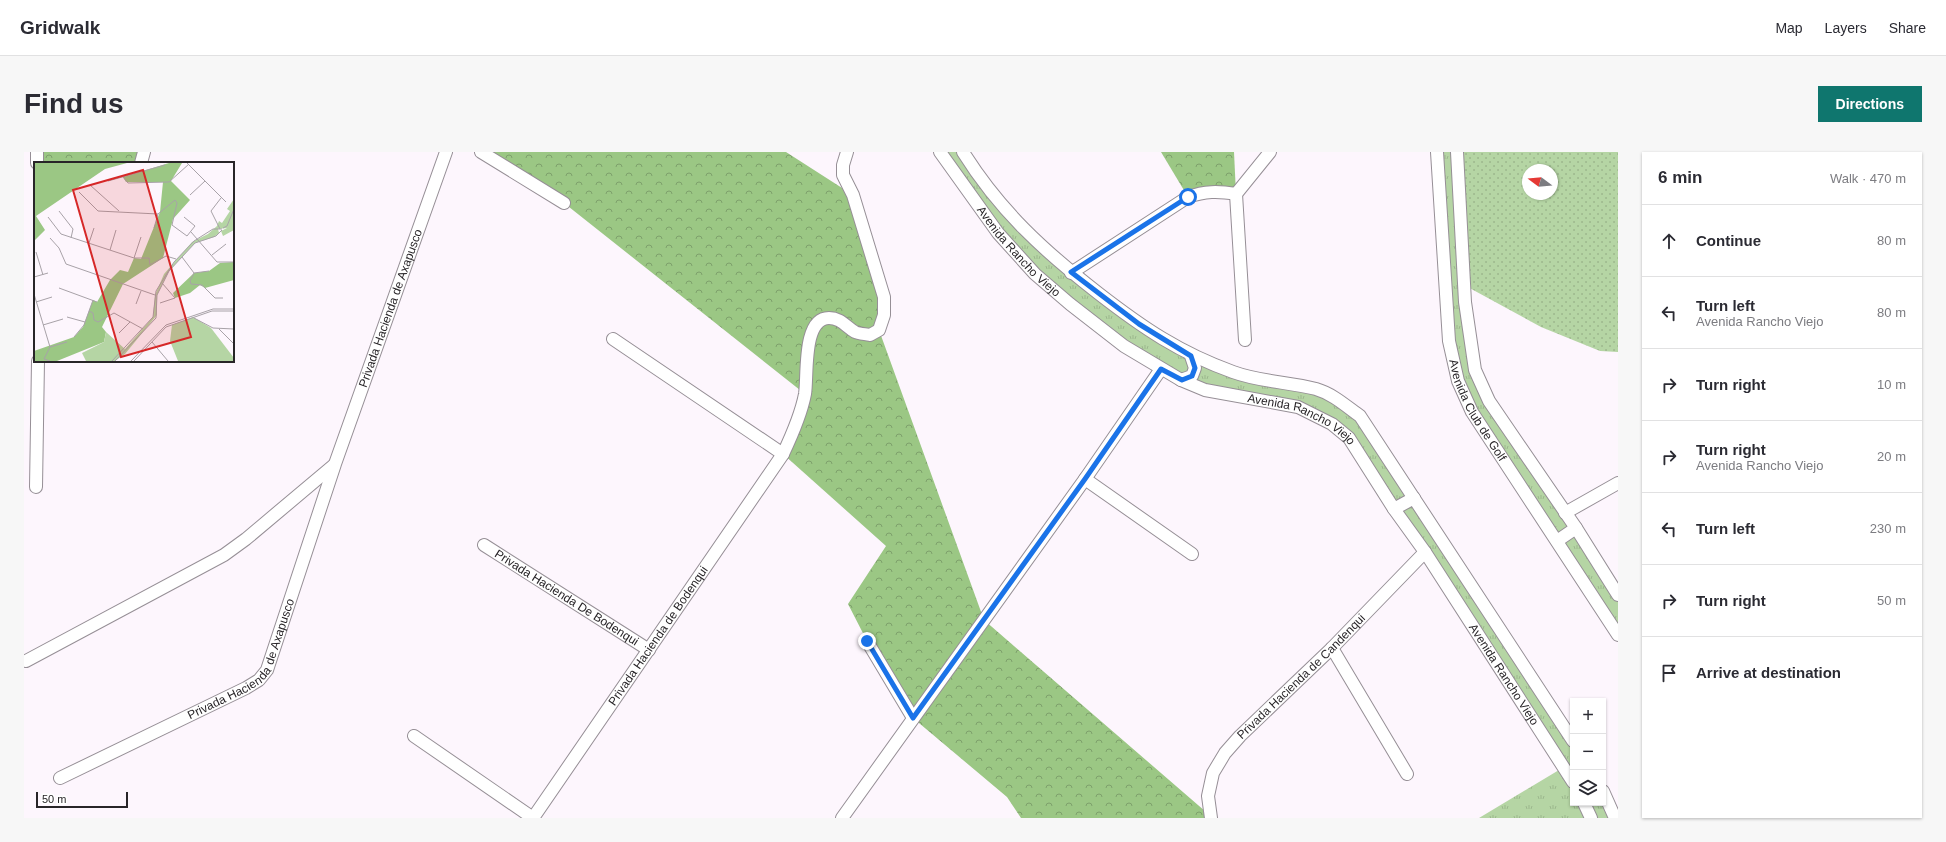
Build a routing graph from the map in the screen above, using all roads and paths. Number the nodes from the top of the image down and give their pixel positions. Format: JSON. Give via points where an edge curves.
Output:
{"nodes":[{"id":1,"x":144,"y":152,"type":"edge"},
{"id":2,"x":446,"y":152,"type":"edge"},
{"id":3,"x":481,"y":152,"type":"edge"},
{"id":4,"x":846,"y":152,"type":"edge"},
{"id":5,"x":940,"y":152,"type":"edge"},
{"id":6,"x":963,"y":152,"type":"edge"},
{"id":7,"x":1270,"y":152,"type":"edge"},
{"id":8,"x":1438,"y":152,"type":"edge"},
{"id":9,"x":1457,"y":152,"type":"edge"},
{"id":10,"x":141,"y":162,"type":"edge"},
{"id":11,"x":1236,"y":194,"type":"junction"},
{"id":12,"x":564,"y":203,"type":"dead end"},
{"id":13,"x":1071,"y":272,"type":"junction"},
{"id":14,"x":613,"y":339,"type":"dead end"},
{"id":15,"x":1244,"y":340,"type":"dead end"},
{"id":16,"x":1191,"y":356,"type":"junction"},
{"id":17,"x":38,"y":362,"type":"edge"},
{"id":18,"x":1161,"y":369,"type":"junction"},
{"id":19,"x":1182,"y":380,"type":"junction"},
{"id":20,"x":783,"y":454,"type":"junction"},
{"id":21,"x":335,"y":464,"type":"junction"},
{"id":22,"x":1085,"y":479,"type":"junction"},
{"id":23,"x":1618,"y":483,"type":"edge"},
{"id":24,"x":36,"y":487,"type":"dead end"},
{"id":25,"x":1553,"y":496,"type":"junction"},
{"id":26,"x":1414,"y":498,"type":"junction"},
{"id":27,"x":1394,"y":509,"type":"junction"},
{"id":28,"x":1536,"y":510,"type":"junction"},
{"id":29,"x":1565,"y":513,"type":"junction"},
{"id":30,"x":1576,"y":528,"type":"junction"},
{"id":31,"x":1556,"y":541,"type":"junction"},
{"id":32,"x":484,"y":545,"type":"dead end"},
{"id":33,"x":1425,"y":552,"type":"junction"},
{"id":34,"x":1192,"y":554,"type":"dead end"},
{"id":35,"x":1460,"y":569,"type":"junction"},
{"id":36,"x":1444,"y":581,"type":"junction"},
{"id":37,"x":1618,"y":595,"type":"edge"},
{"id":38,"x":1618,"y":634,"type":"edge"},
{"id":39,"x":867,"y":641,"type":"dead end"},
{"id":40,"x":1332,"y":648,"type":"junction"},
{"id":41,"x":649,"y":650,"type":"junction"},
{"id":42,"x":26,"y":661,"type":"dead end"},
{"id":43,"x":913,"y":718,"type":"junction"},
{"id":44,"x":414,"y":736,"type":"dead end"},
{"id":45,"x":1570,"y":736,"type":"edge"},
{"id":46,"x":1407,"y":774,"type":"dead end"},
{"id":47,"x":1570,"y":777,"type":"edge"},
{"id":48,"x":60,"y":778,"type":"dead end"},
{"id":49,"x":1606,"y":798,"type":"edge"},
{"id":50,"x":1586,"y":806,"type":"edge"},
{"id":51,"x":533,"y":818,"type":"edge"},
{"id":52,"x":842,"y":818,"type":"edge"},
{"id":53,"x":1212,"y":818,"type":"edge"},
{"id":54,"x":1592,"y":818,"type":"edge"},
{"id":55,"x":1615,"y":818,"type":"edge"}],
"edges":[{"from":1,"to":10,"type":"street"},
{"from":2,"to":21,"type":"street","name":"Privada Hacienda de Axapusco"},
{"from":3,"to":12,"type":"street"},
{"from":4,"to":20,"type":"street","name":"Privada Hacienda de Bodenqui","via":[[843,175],[852,195],[884,297],[884,315],[879,330],[870,336],[856,332],[843,322],[828,318],[816,323],[810,334],[805,394],[797,424]]},
{"from":5,"to":18,"type":"street","name":"Avenida Rancho Viejo","via":[[998,233],[1036,274],[1118,341]]},
{"from":6,"to":13,"type":"street","name":"Avenida Rancho Viejo","via":[[981,181],[1013,220]]},
{"from":7,"to":11,"type":"street"},
{"from":8,"to":28,"type":"street","name":"Avenida Club de Golf","via":[[1449,341],[1458,381],[1472,412]]},
{"from":9,"to":25,"type":"street","name":"Avenida Club de Golf","via":[[1465,302],[1475,370],[1489,400]]},
{"from":11,"to":13,"type":"street","via":[[1216,191],[1188,197]]},
{"from":11,"to":15,"type":"street"},
{"from":13,"to":16,"type":"street","name":"Avenida Rancho Viejo","via":[[1139,324]]},
{"from":14,"to":20,"type":"street"},
{"from":16,"to":19,"type":"street","via":[[1195,368],[1192,376]]},
{"from":16,"to":26,"type":"street","name":"Avenida Rancho Viejo","via":[[1235,373],[1317,389],[1336,398],[1360,416]]},
{"from":17,"to":24,"type":"street"},
{"from":18,"to":19,"type":"street","name":"Avenida Rancho Viejo"},
{"from":18,"to":22,"type":"street"},
{"from":19,"to":27,"type":"street","name":"Avenida Rancho Viejo","via":[[1206,390],[1298,407],[1332,424],[1349,438]]},
{"from":20,"to":41,"type":"street","name":"Privada Hacienda de Bodenqui"},
{"from":21,"to":42,"type":"street","via":[[224,555]]},
{"from":21,"to":48,"type":"street","name":"Privada Hacienda de Axapusco","via":[[267,670],[259,680]]},
{"from":22,"to":34,"type":"street"},
{"from":22,"to":43,"type":"street"},
{"from":23,"to":29,"type":"street"},
{"from":25,"to":28,"type":"street"},
{"from":25,"to":29,"type":"street","name":"Avenida Club de Golf"},
{"from":26,"to":27,"type":"street"},
{"from":26,"to":35,"type":"street","name":"Avenida Rancho Viejo"},
{"from":27,"to":33,"type":"street","name":"Avenida Rancho Viejo"},
{"from":28,"to":31,"type":"street","name":"Avenida Club de Golf"},
{"from":29,"to":30,"type":"street","name":"Avenida Club de Golf"},
{"from":30,"to":31,"type":"street"},
{"from":30,"to":37,"type":"street","name":"Avenida Club de Golf"},
{"from":31,"to":38,"type":"street","name":"Avenida Club de Golf"},
{"from":32,"to":41,"type":"street","name":"Privada Hacienda De Bodenqui"},
{"from":33,"to":36,"type":"street","name":"Avenida Rancho Viejo"},
{"from":33,"to":40,"type":"street","name":"Privada Hacienda de Candenqui"},
{"from":35,"to":36,"type":"street"},
{"from":35,"to":45,"type":"street","name":"Avenida Rancho Viejo"},
{"from":36,"to":47,"type":"street","name":"Avenida Rancho Viejo"},
{"from":39,"to":43,"type":"street"},
{"from":40,"to":46,"type":"street","name":"Privada Hacienda de Candenqui"},
{"from":40,"to":53,"type":"street","name":"Privada Hacienda de Candenqui","via":[[1225,753],[1213,773],[1208,796]]},
{"from":41,"to":51,"type":"street","name":"Privada Hacienda de Bodenqui"},
{"from":43,"to":52,"type":"street"},
{"from":44,"to":51,"type":"street"},
{"from":49,"to":55,"type":"street"},
{"from":50,"to":54,"type":"street"}]}
